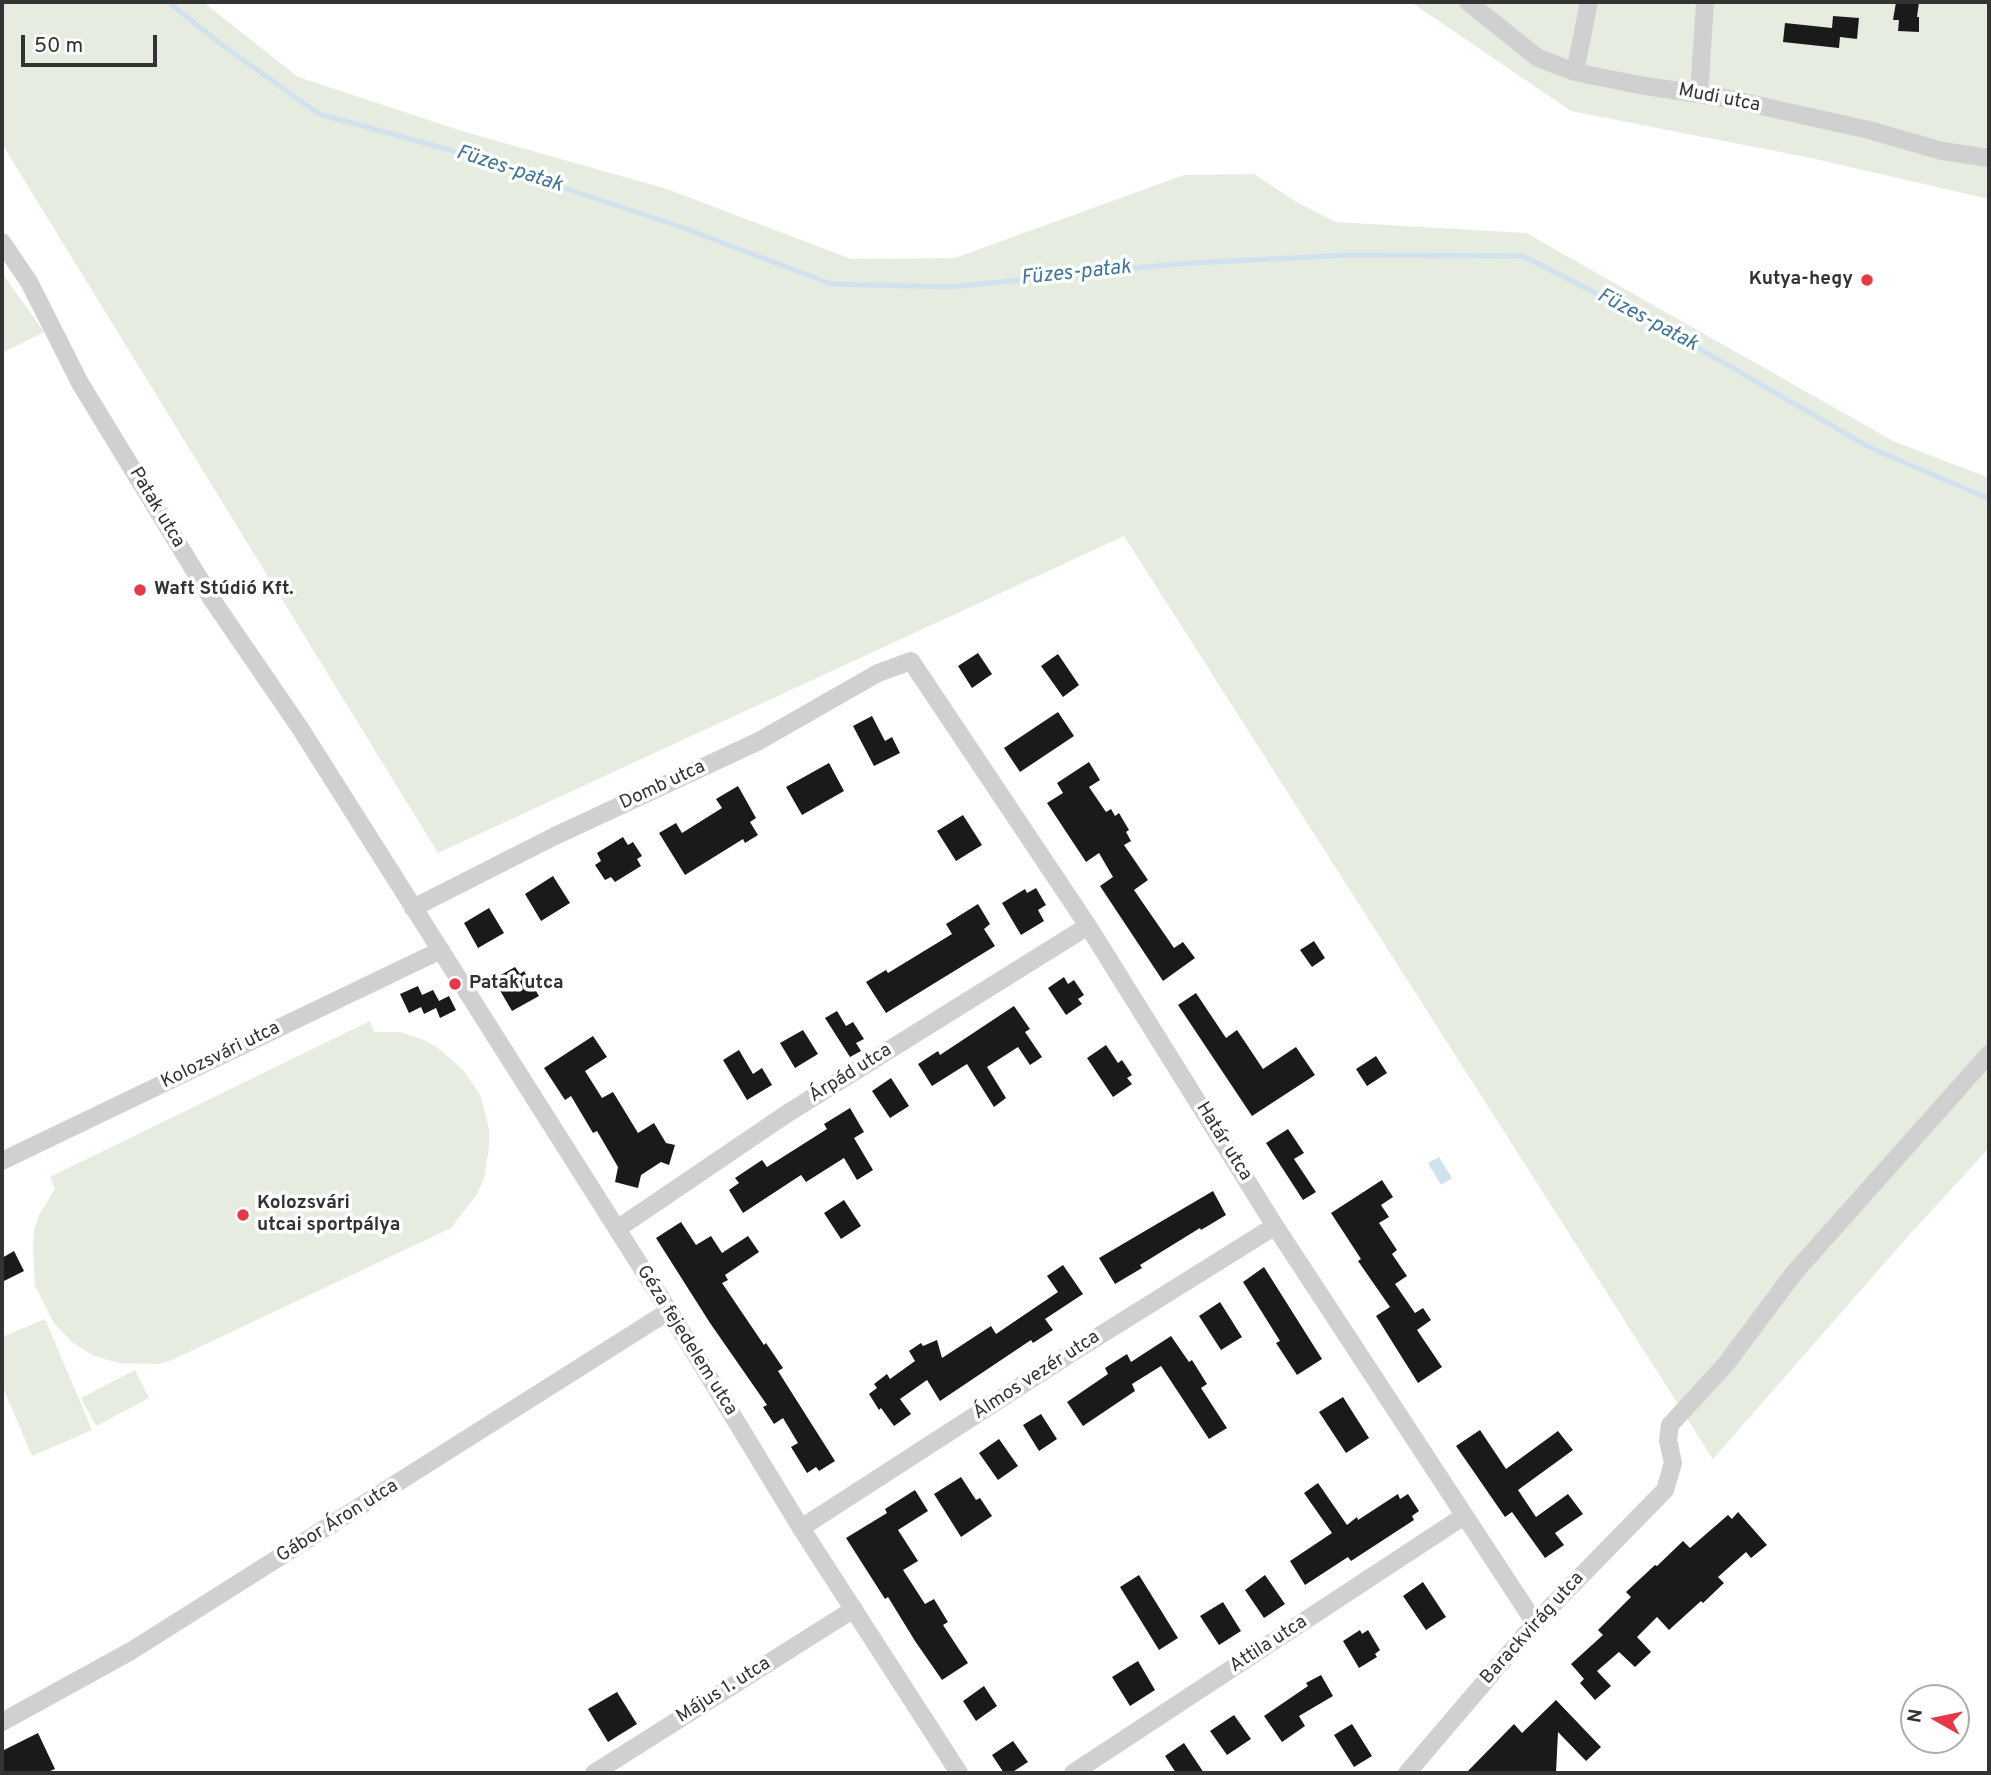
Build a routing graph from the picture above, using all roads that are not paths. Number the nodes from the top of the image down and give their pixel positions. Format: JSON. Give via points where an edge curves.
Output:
{"nodes":[{"id":1,"x":1468,"y":2,"type":"edge"},
{"id":2,"x":1588,"y":2,"type":"edge"},
{"id":3,"x":1705,"y":2,"type":"edge"},
{"id":4,"x":1575,"y":72,"type":"junction"},
{"id":5,"x":1699,"y":94,"type":"junction"},
{"id":6,"x":1989,"y":158,"type":"edge"},
{"id":7,"x":2,"y":242,"type":"edge"},
{"id":8,"x":911,"y":661,"type":"joint"},
{"id":9,"x":413,"y":908,"type":"junction"},
{"id":10,"x":1088,"y":926,"type":"junction"},
{"id":11,"x":440,"y":950,"type":"junction"},
{"id":12,"x":1989,"y":1054,"type":"edge"},
{"id":13,"x":2,"y":1161,"type":"edge"},
{"id":14,"x":1275,"y":1226,"type":"junction"},
{"id":15,"x":617,"y":1229,"type":"junction"},
{"id":16,"x":669,"y":1311,"type":"junction"},
{"id":17,"x":1464,"y":1516,"type":"junction"},
{"id":18,"x":801,"y":1528,"type":"junction"},
{"id":19,"x":854,"y":1609,"type":"junction"},
{"id":20,"x":1535,"y":1623,"type":"junction"},
{"id":21,"x":2,"y":1723,"type":"edge"},
{"id":22,"x":594,"y":1773,"type":"edge"},
{"id":23,"x":959,"y":1773,"type":"edge"},
{"id":24,"x":1073,"y":1773,"type":"edge"},
{"id":25,"x":1406,"y":1773,"type":"edge"}],
"edges":[{"from":1,"to":4,"type":"street","name":"Mudi utca","via":[[1538,58]]},
{"from":2,"to":4,"type":"street"},
{"from":3,"to":5,"type":"street"},
{"from":4,"to":5,"type":"street","name":"Mudi utca"},
{"from":5,"to":6,"type":"street","name":"Mudi utca"},
{"from":7,"to":9,"type":"street","name":"Patak utca","via":[[29,282],[80,383],[213,601],[300,727]]},
{"from":8,"to":9,"type":"street","name":"Domb utca","via":[[878,673],[759,741]]},
{"from":8,"to":10,"type":"street","name":"Határ utca"},
{"from":9,"to":11,"type":"street","name":"Géza fejedelem utca"},
{"from":10,"to":14,"type":"street","name":"Határ utca"},
{"from":10,"to":15,"type":"street","name":"Árpád utca","via":[[788,1113]]},
{"from":11,"to":13,"type":"street","name":"Kolozsvári utca"},
{"from":11,"to":15,"type":"street","name":"Géza fejedelem utca"},
{"from":12,"to":20,"type":"street","name":"Barackvirág utca","via":[[1794,1273],[1726,1364],[1670,1425],[1673,1464],[1665,1490]]},
{"from":14,"to":17,"type":"street","name":"Határ utca"},
{"from":14,"to":18,"type":"street","name":"Álmos vezér utca"},
{"from":15,"to":16,"type":"street","name":"Géza fejedelem utca"},
{"from":16,"to":18,"type":"street","name":"Géza fejedelem utca"},
{"from":16,"to":21,"type":"street","name":"Gábor Áron utca","via":[[131,1651]]},
{"from":17,"to":20,"type":"street","name":"Határ utca"},
{"from":17,"to":24,"type":"street","name":"Attila utca"},
{"from":18,"to":19,"type":"street","name":"Géza fejedelem utca"},
{"from":19,"to":22,"type":"street","name":"Május 1. utca"},
{"from":19,"to":23,"type":"street","name":"Géza fejedelem utca"},
{"from":20,"to":25,"type":"street","name":"Barackvirág utca"}]}
